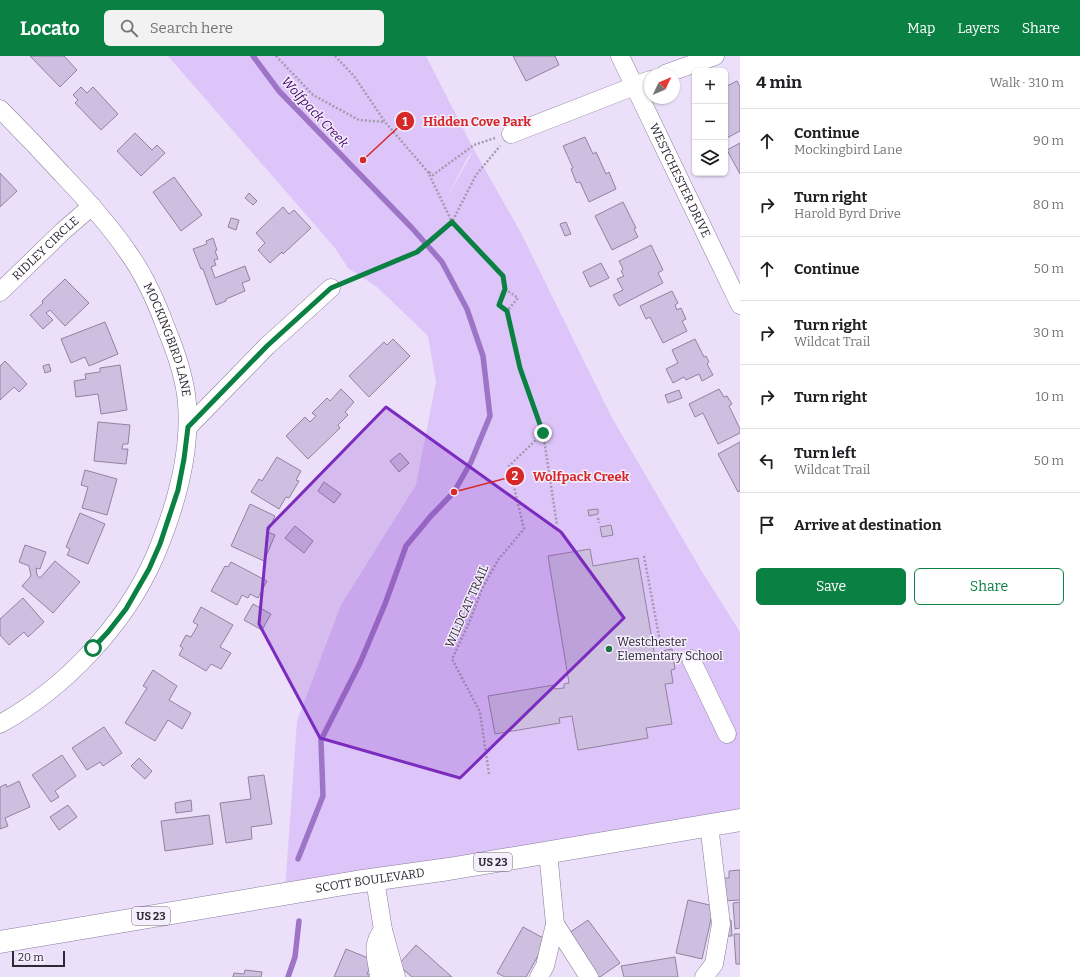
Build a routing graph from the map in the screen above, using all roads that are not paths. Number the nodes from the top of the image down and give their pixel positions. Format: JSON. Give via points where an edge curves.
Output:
{"nodes":[{"id":1,"x":620,"y":56,"type":"edge"},
{"id":2,"x":715,"y":56,"type":"edge"},
{"id":3,"x":680,"y":69,"type":"edge"},
{"id":4,"x":642,"y":83,"type":"edge"},
{"id":5,"x":0,"y":109,"type":"edge"},
{"id":6,"x":511,"y":134,"type":"road end"},
{"id":7,"x":92,"y":206,"type":"junction"},
{"id":8,"x":331,"y":288,"type":"road end"},
{"id":9,"x":0,"y":292,"type":"edge"},
{"id":10,"x":740,"y":306,"type":"edge"},
{"id":11,"x":188,"y":427,"type":"junction"},
{"id":12,"x":691,"y":659,"type":"road end"},
{"id":13,"x":0,"y":724,"type":"edge"},
{"id":14,"x":727,"y":734,"type":"dead end"},
{"id":15,"x":740,"y":820,"type":"edge"},
{"id":16,"x":709,"y":825,"type":"junction"},
{"id":17,"x":548,"y":852,"type":"junction"},
{"id":18,"x":375,"y":880,"type":"junction"},
{"id":19,"x":556,"y":924,"type":"junction"},
{"id":20,"x":383,"y":930,"type":"junction"},
{"id":21,"x":0,"y":942,"type":"edge"},
{"id":22,"x":379,"y":977,"type":"edge"},
{"id":23,"x":396,"y":977,"type":"edge"},
{"id":24,"x":539,"y":977,"type":"edge"},
{"id":25,"x":589,"y":977,"type":"edge"},
{"id":26,"x":704,"y":977,"type":"edge"}],
"edges":[{"from":1,"to":4,"type":"street","name":"WESTCHESTER DRIVE"},
{"from":2,"to":3,"type":"street"},
{"from":4,"to":6,"type":"street"},
{"from":4,"to":10,"type":"street","name":"WESTCHESTER DRIVE"},
{"from":5,"to":7,"type":"street","name":"MOCKINGBIRD LANE"},
{"from":7,"to":9,"type":"street","name":"RIDLEY CIRCLE"},
{"from":7,"to":11,"type":"street","name":"MOCKINGBIRD LANE","via":[[128,251],[142,274],[163,320],[185,384]]},
{"from":8,"to":11,"type":"street","via":[[267,346]]},
{"from":11,"to":13,"type":"street","name":"MOCKINGBIRD LANE","via":[[178,490],[169,519],[149,569],[126,609],[76,667],[16,715]]},
{"from":12,"to":14,"type":"street"},
{"from":15,"to":16,"type":"highway","name":"SCOTT BOULEVARD","number":"US 23"},
{"from":16,"to":17,"type":"highway","name":"SCOTT BOULEVARD","number":"US 23"},
{"from":16,"to":26,"type":"street","via":[[721,924],[714,964]]},
{"from":17,"to":18,"type":"highway","name":"SCOTT BOULEVARD","number":"US 23"},
{"from":17,"to":19,"type":"street"},
{"from":18,"to":20,"type":"street"},
{"from":18,"to":21,"type":"highway","name":"SCOTT BOULEVARD","number":"US 23"},
{"from":19,"to":24,"type":"street","via":[[545,966]]},
{"from":19,"to":25,"type":"street"},
{"from":20,"to":22,"type":"street","via":[[377,937],[374,947]]},
{"from":20,"to":23,"type":"street"}]}
